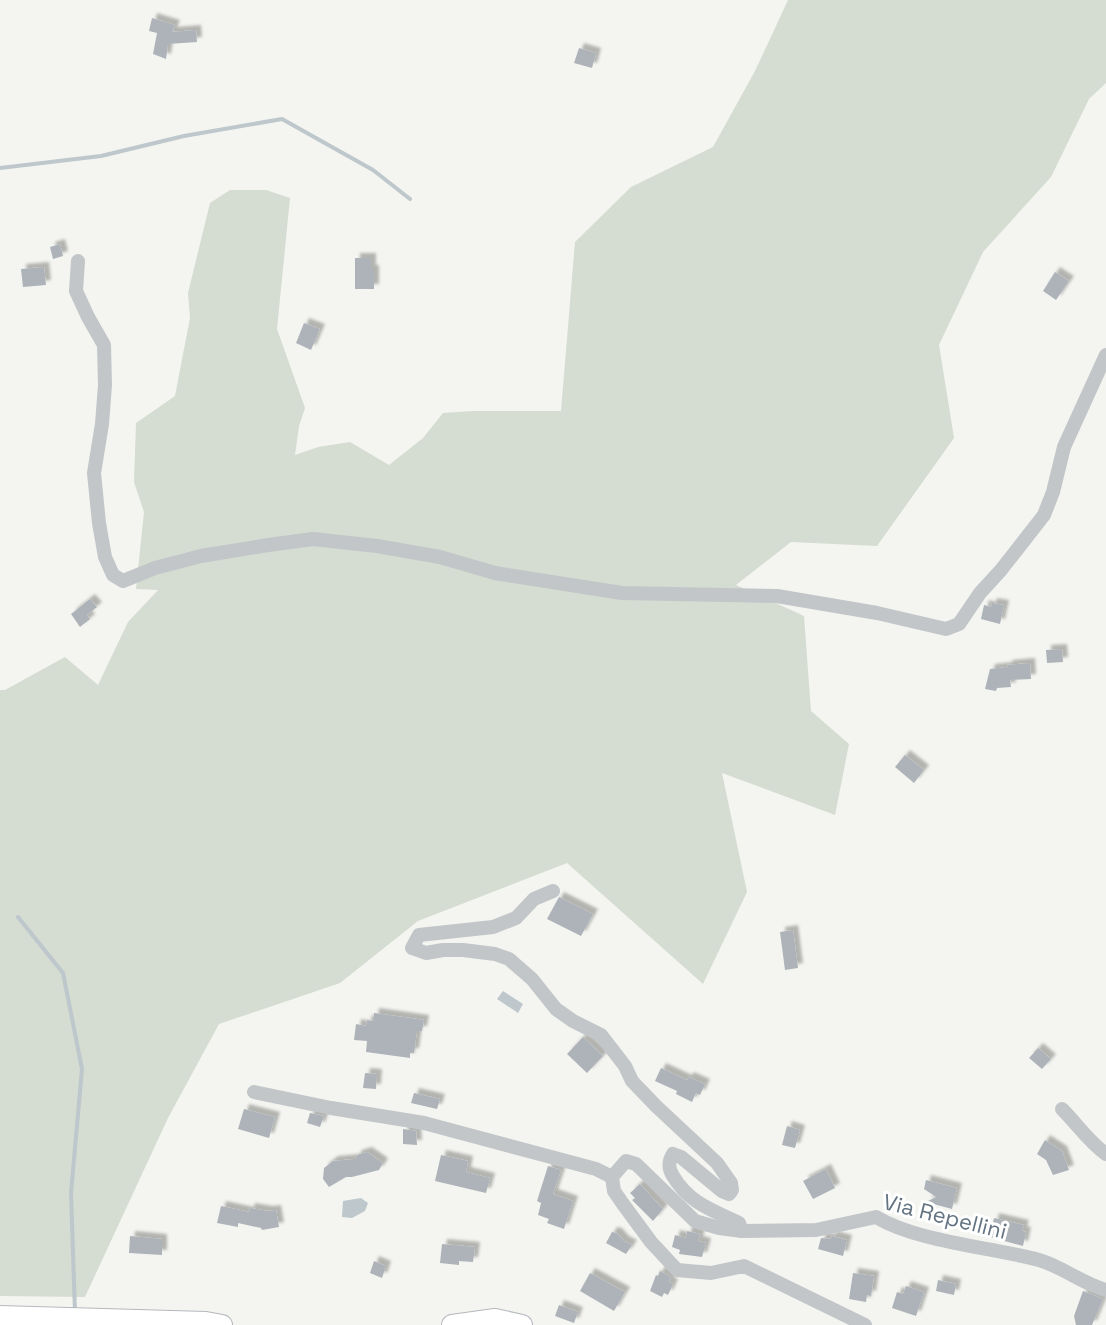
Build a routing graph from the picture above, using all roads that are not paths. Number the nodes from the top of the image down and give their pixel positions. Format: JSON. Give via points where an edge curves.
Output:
{"nodes":[{"id":1,"x":78,"y":261,"type":"dead end"},
{"id":2,"x":1106,"y":355,"type":"edge"},
{"id":3,"x":1106,"y":380,"type":"edge"},
{"id":4,"x":1092,"y":386,"type":"junction"},
{"id":5,"x":553,"y":891,"type":"dead end"},
{"id":6,"x":254,"y":1092,"type":"dead end"},
{"id":7,"x":1062,"y":1109,"type":"dead end"},
{"id":8,"x":1106,"y":1154,"type":"edge"},
{"id":9,"x":612,"y":1178,"type":"junction"},
{"id":10,"x":742,"y":1230,"type":"junction"},
{"id":11,"x":1106,"y":1290,"type":"edge"},
{"id":12,"x":0,"y":1316,"type":"edge"},
{"id":13,"x":222,"y":1325,"type":"edge"},
{"id":14,"x":452,"y":1325,"type":"edge"},
{"id":15,"x":522,"y":1325,"type":"edge"},
{"id":16,"x":864,"y":1325,"type":"edge"}],
"edges":[{"from":1,"to":4,"type":"street","via":[[76,291],[104,345],[102,424],[94,473],[99,522],[105,557],[113,575],[123,581],[201,556],[313,539],[377,546],[440,557],[495,573],[621,592],[777,596],[953,628],[1044,515],[1064,447]]},
{"from":2,"to":4,"type":"street"},
{"from":3,"to":4,"type":"street"},
{"from":5,"to":10,"type":"street","via":[[534,899],[516,918],[469,931],[419,935],[412,948],[426,953],[463,950],[509,959],[532,979],[556,1009],[601,1035],[626,1066],[632,1081],[717,1163],[732,1190],[729,1194],[722,1191],[673,1154],[669,1169],[682,1191],[739,1222]]},
{"from":6,"to":9,"type":"street","via":[[458,1131],[596,1169]]},
{"from":7,"to":8,"type":"street","via":[[1089,1141]]},
{"from":9,"to":10,"type":"street","name":"Via Repellini","via":[[626,1161],[636,1164],[695,1221]]},
{"from":9,"to":16,"type":"street","via":[[614,1191],[623,1204],[677,1270],[711,1272],[744,1266]]},
{"from":10,"to":11,"type":"street","name":"Via Repellini","via":[[816,1230],[876,1216],[888,1224],[935,1238],[1042,1261]]},
{"from":12,"to":13,"type":"main road"},
{"from":14,"to":15,"type":"main road","via":[[495,1319]]}]}
